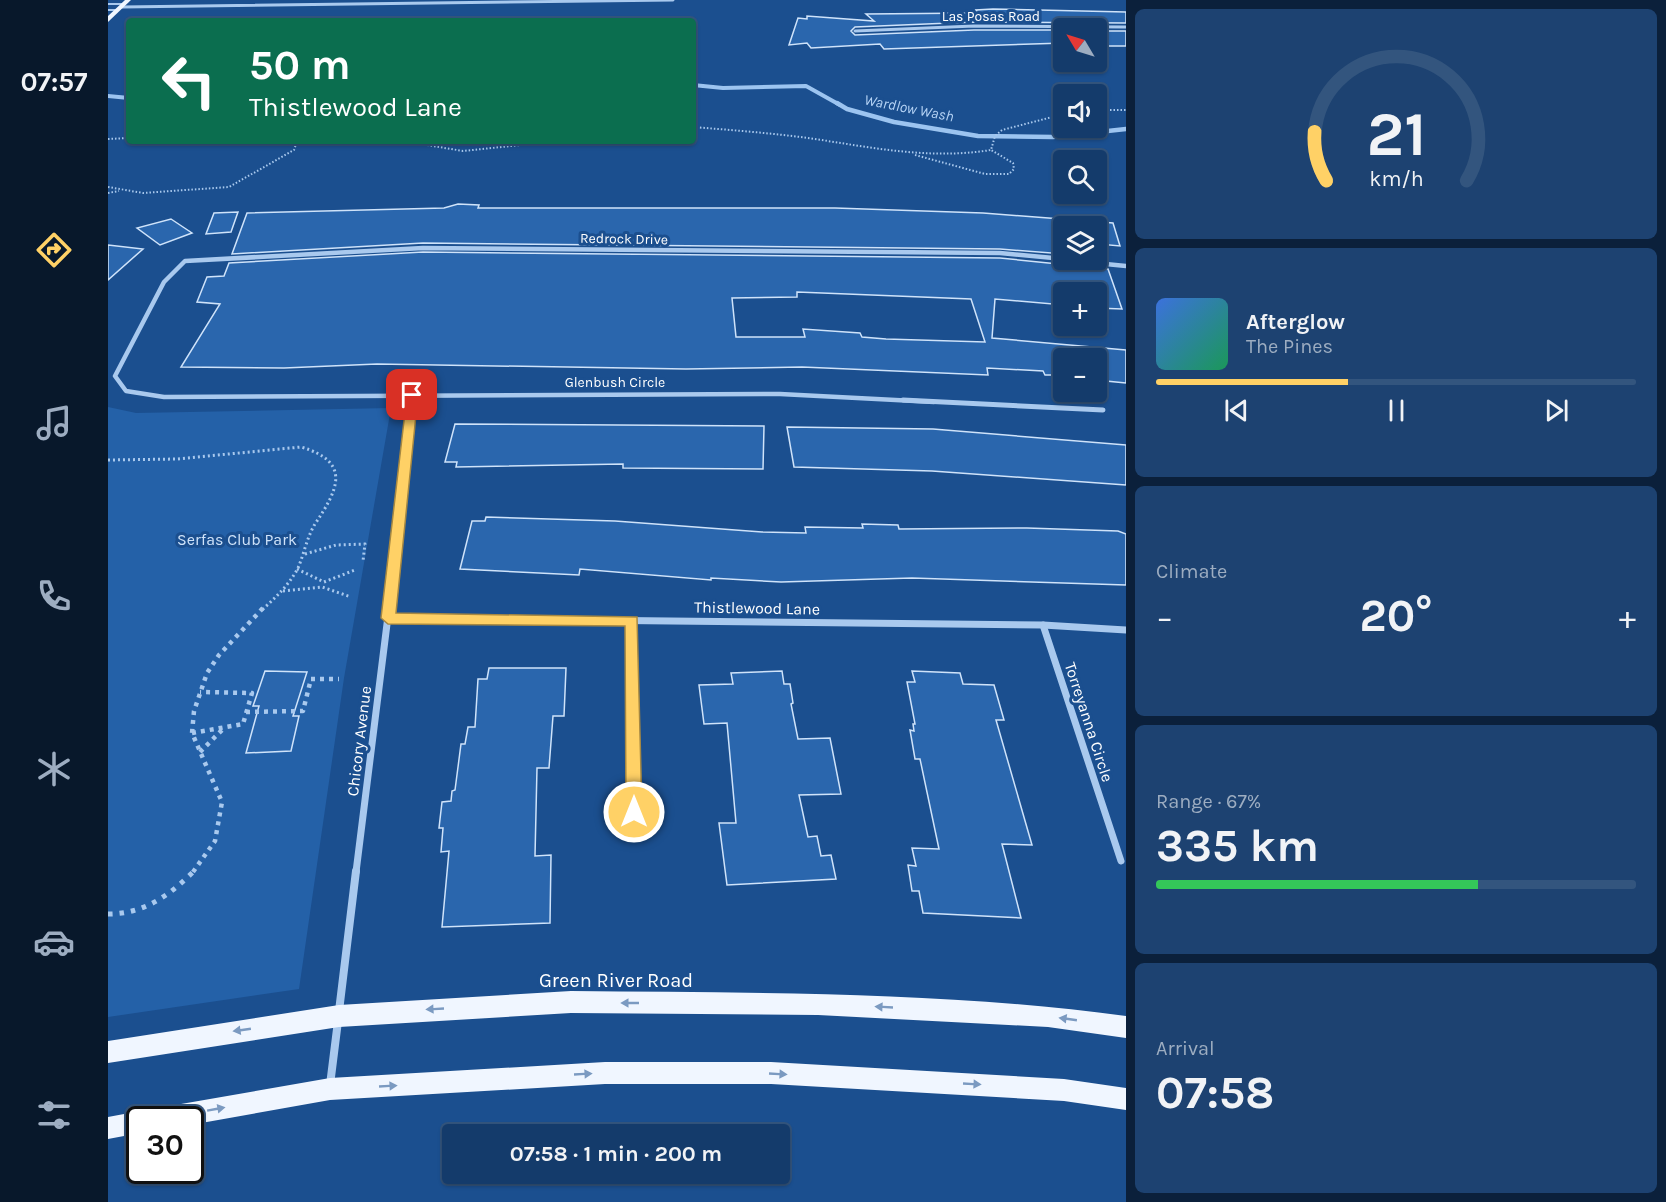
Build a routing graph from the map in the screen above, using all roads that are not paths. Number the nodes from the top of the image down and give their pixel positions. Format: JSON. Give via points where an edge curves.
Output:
{"nodes":[{"id":1,"x":673,"y":0,"type":"edge"},
{"id":2,"x":108,"y":4,"type":"edge"},
{"id":3,"x":123,"y":5,"type":"edge"},
{"id":4,"x":108,"y":10,"type":"edge"},
{"id":5,"x":108,"y":20,"type":"edge"},
{"id":6,"x":1126,"y":27,"type":"edge"},
{"id":7,"x":855,"y":31,"type":"dead end"},
{"id":8,"x":1053,"y":258,"type":"edge"},
{"id":9,"x":1107,"y":264,"type":"edge"},
{"id":10,"x":1126,"y":266,"type":"edge"},
{"id":11,"x":126,"y":391,"type":"joint"},
{"id":12,"x":412,"y":395,"type":"junction"},
{"id":13,"x":1103,"y":410,"type":"dead end"},
{"id":14,"x":388,"y":618,"type":"junction"},
{"id":15,"x":632,"y":621,"type":"junction"},
{"id":16,"x":1043,"y":625,"type":"junction"},
{"id":17,"x":1126,"y":630,"type":"edge"},
{"id":18,"x":634,"y":812,"type":"dead end"},
{"id":19,"x":1121,"y":861,"type":"dead end"},
{"id":20,"x":339,"y":1016,"type":"junction"},
{"id":21,"x":1126,"y":1027,"type":"edge"},
{"id":22,"x":108,"y":1052,"type":"edge"},
{"id":23,"x":330,"y":1089,"type":"junction"},
{"id":24,"x":1126,"y":1100,"type":"edge"},
{"id":25,"x":204,"y":1111,"type":"edge"},
{"id":26,"x":126,"y":1125,"type":"edge"},
{"id":27,"x":108,"y":1128,"type":"edge"}],
"edges":[{"from":1,"to":3,"type":"street"},
{"from":2,"to":3,"type":"lane"},
{"from":3,"to":4,"type":"lane"},
{"from":3,"to":5,"type":"main road"},
{"from":6,"to":7,"type":"street","name":"Las Posas Road","via":[[974,26]]},
{"from":8,"to":11,"type":"street","name":"Redrock Drive","via":[[1000,253],[423,248],[185,261],[164,282],[115,376]]},
{"from":9,"to":10,"type":"street","name":"Redrock Drive"},
{"from":11,"to":12,"type":"street","name":"Glenbush Circle","via":[[164,397]]},
{"from":12,"to":13,"type":"street","name":"Glenbush Circle","via":[[780,394]]},
{"from":12,"to":14,"type":"street","name":"Chicory Avenue"},
{"from":14,"to":15,"type":"street","name":"Thistlewood Lane"},
{"from":14,"to":20,"type":"street","name":"Chicory Avenue"},
{"from":15,"to":16,"type":"street","name":"Thistlewood Lane"},
{"from":15,"to":18,"type":"street"},
{"from":16,"to":17,"type":"street","name":"Thistlewood Lane"},
{"from":16,"to":19,"type":"street","name":"Torreyanna Circle"},
{"from":21,"to":20,"type":"main road","name":"Green River Road","one_way":true,"via":[[1048,1016],[818,1004],[571,1002]]},
{"from":20,"to":22,"type":"main road","name":"Green River Road","one_way":true},
{"from":20,"to":23,"type":"street","name":"Chicory Avenue"},
{"from":23,"to":24,"type":"main road","one_way":true,"via":[[605,1073],[771,1073],[1064,1090]]},
{"from":25,"to":23,"type":"main road","one_way":true},
{"from":26,"to":27,"type":"main road"}]}
